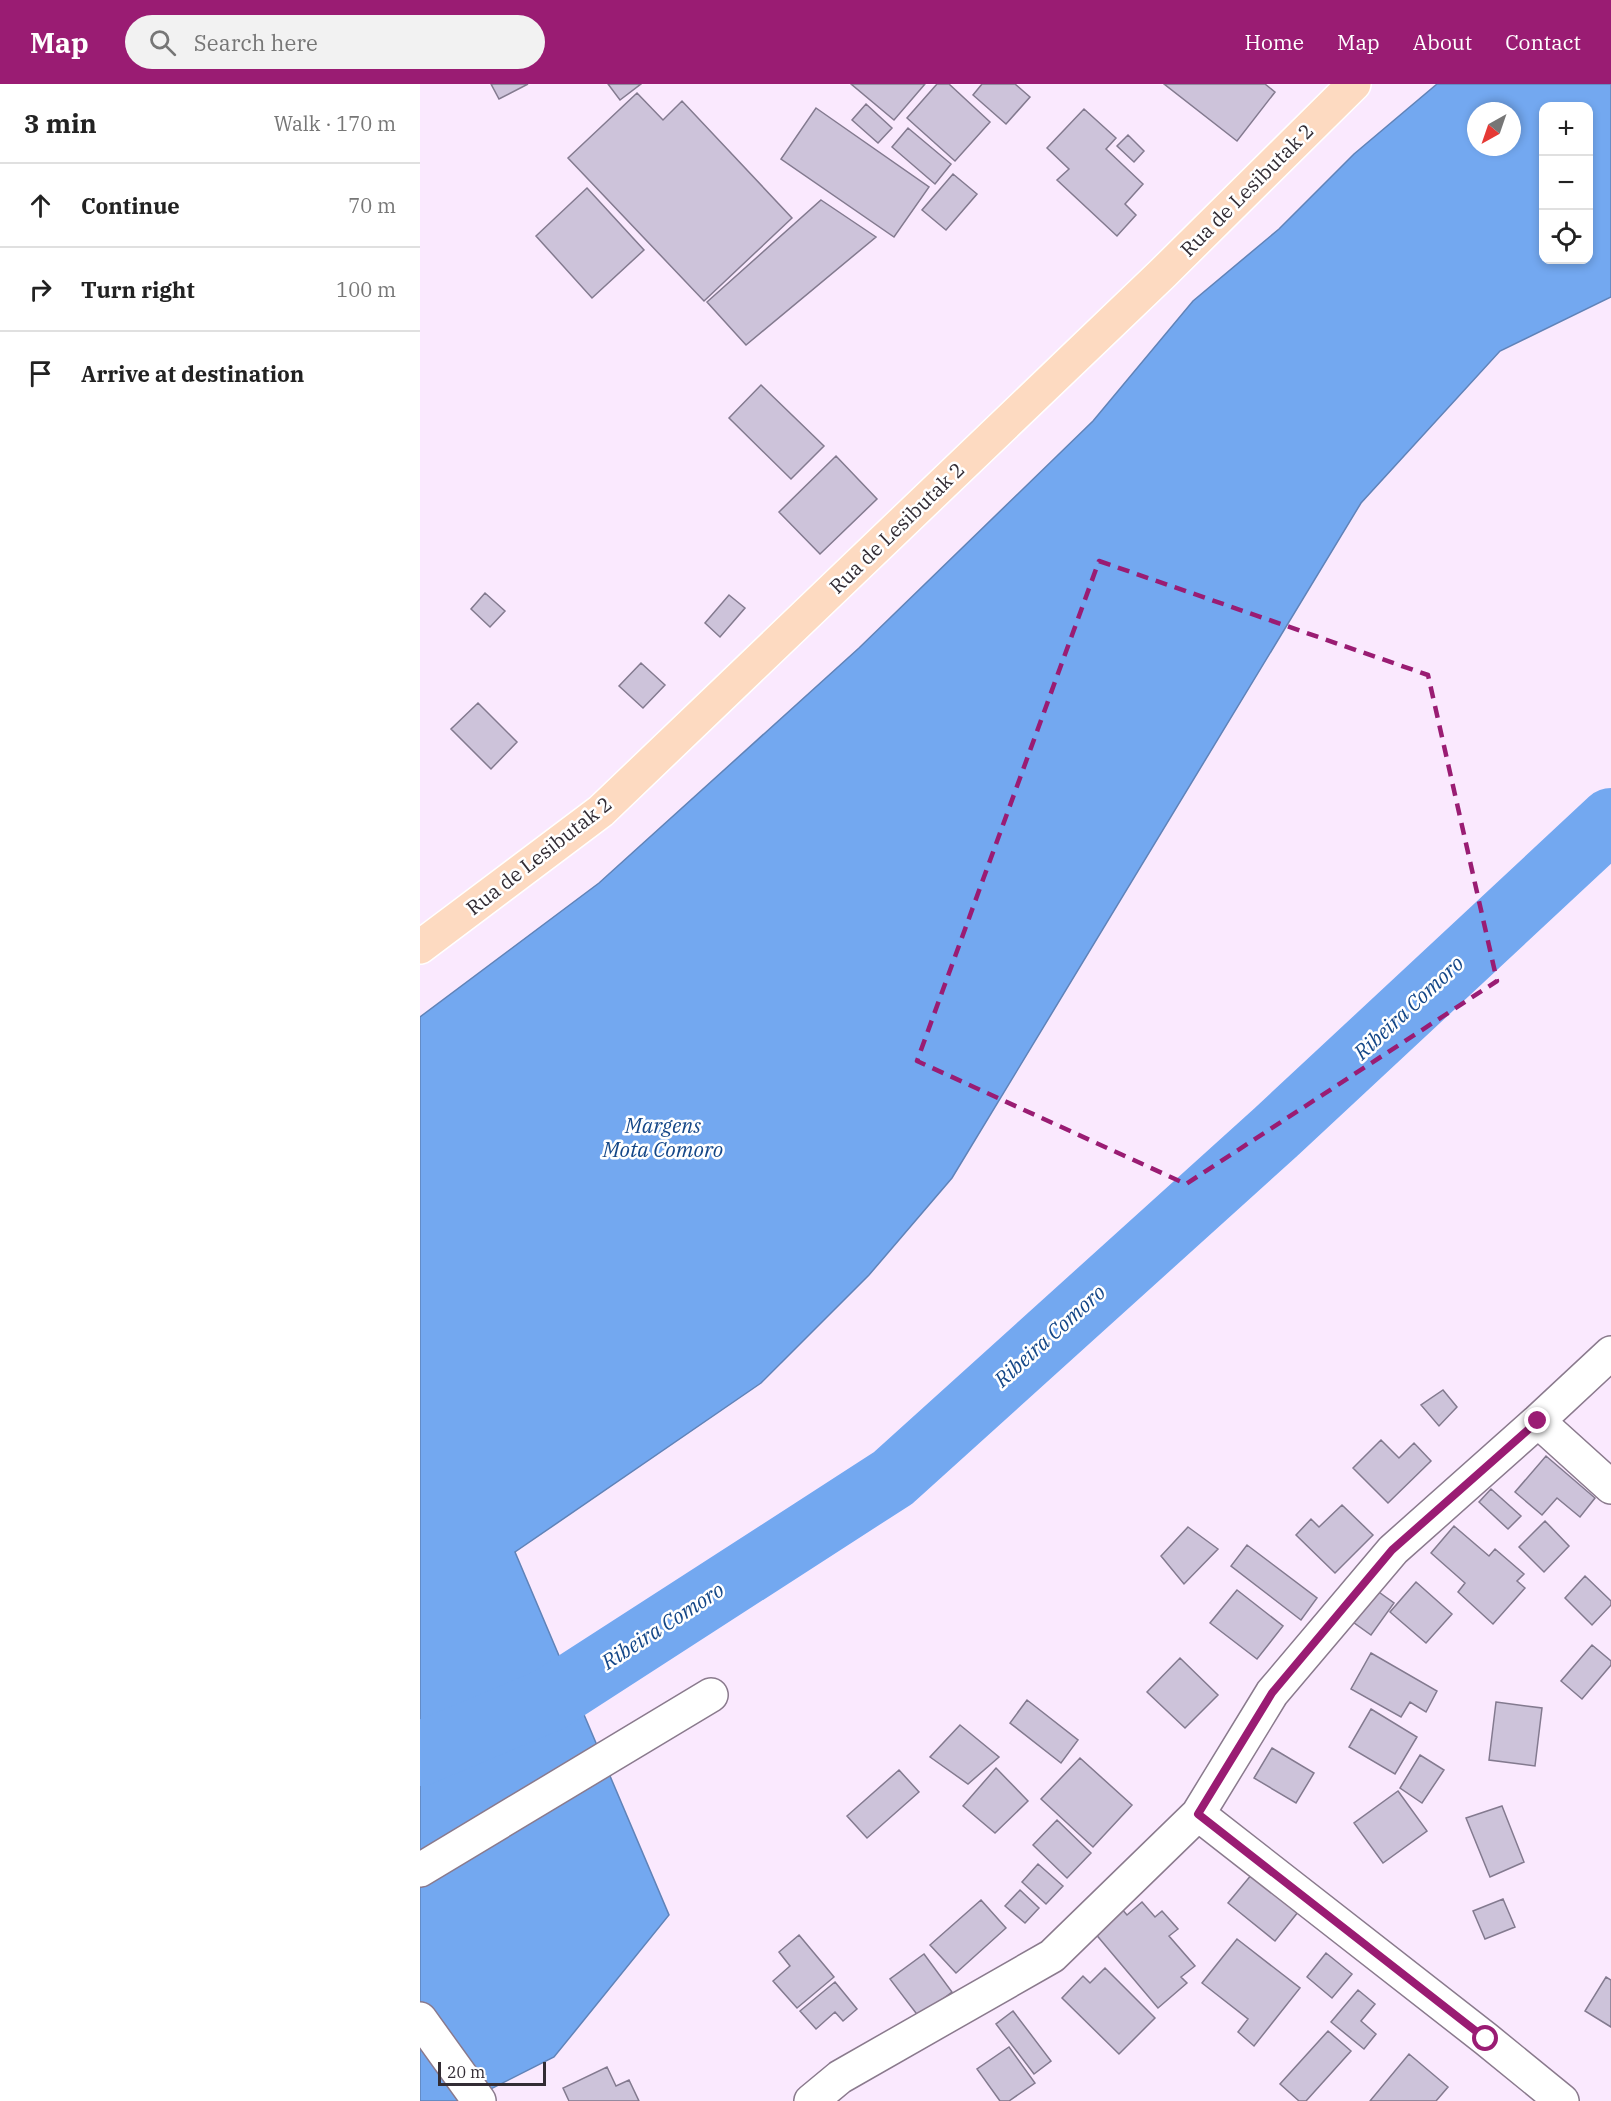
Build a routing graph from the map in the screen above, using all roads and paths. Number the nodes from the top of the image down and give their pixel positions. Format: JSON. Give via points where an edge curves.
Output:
{"nodes":[{"id":1,"x":1354,"y":84,"type":"edge"},
{"id":2,"x":420,"y":947,"type":"edge"},
{"id":3,"x":1611,"y":1353,"type":"edge"},
{"id":4,"x":1538,"y":1421,"type":"junction"},
{"id":5,"x":1611,"y":1487,"type":"edge"},
{"id":6,"x":711,"y":1695,"type":"dead end"},
{"id":7,"x":1198,"y":1814,"type":"junction"},
{"id":8,"x":420,"y":1870,"type":"edge"},
{"id":9,"x":420,"y":2019,"type":"edge"},
{"id":10,"x":479,"y":2101,"type":"edge"},
{"id":11,"x":811,"y":2101,"type":"edge"},
{"id":12,"x":1562,"y":2101,"type":"edge"}],
"edges":[{"from":1,"to":2,"type":"main road","name":"Rua de Lesibutak 2","via":[[1154,282],[601,811]]},
{"from":3,"to":4,"type":"street"},
{"from":4,"to":5,"type":"street"},
{"from":4,"to":7,"type":"street","via":[[1392,1550],[1272,1693]]},
{"from":6,"to":8,"type":"street"},
{"from":7,"to":11,"type":"street","via":[[1052,1956],[840,2077]]},
{"from":7,"to":12,"type":"street"},
{"from":9,"to":10,"type":"street"}]}
